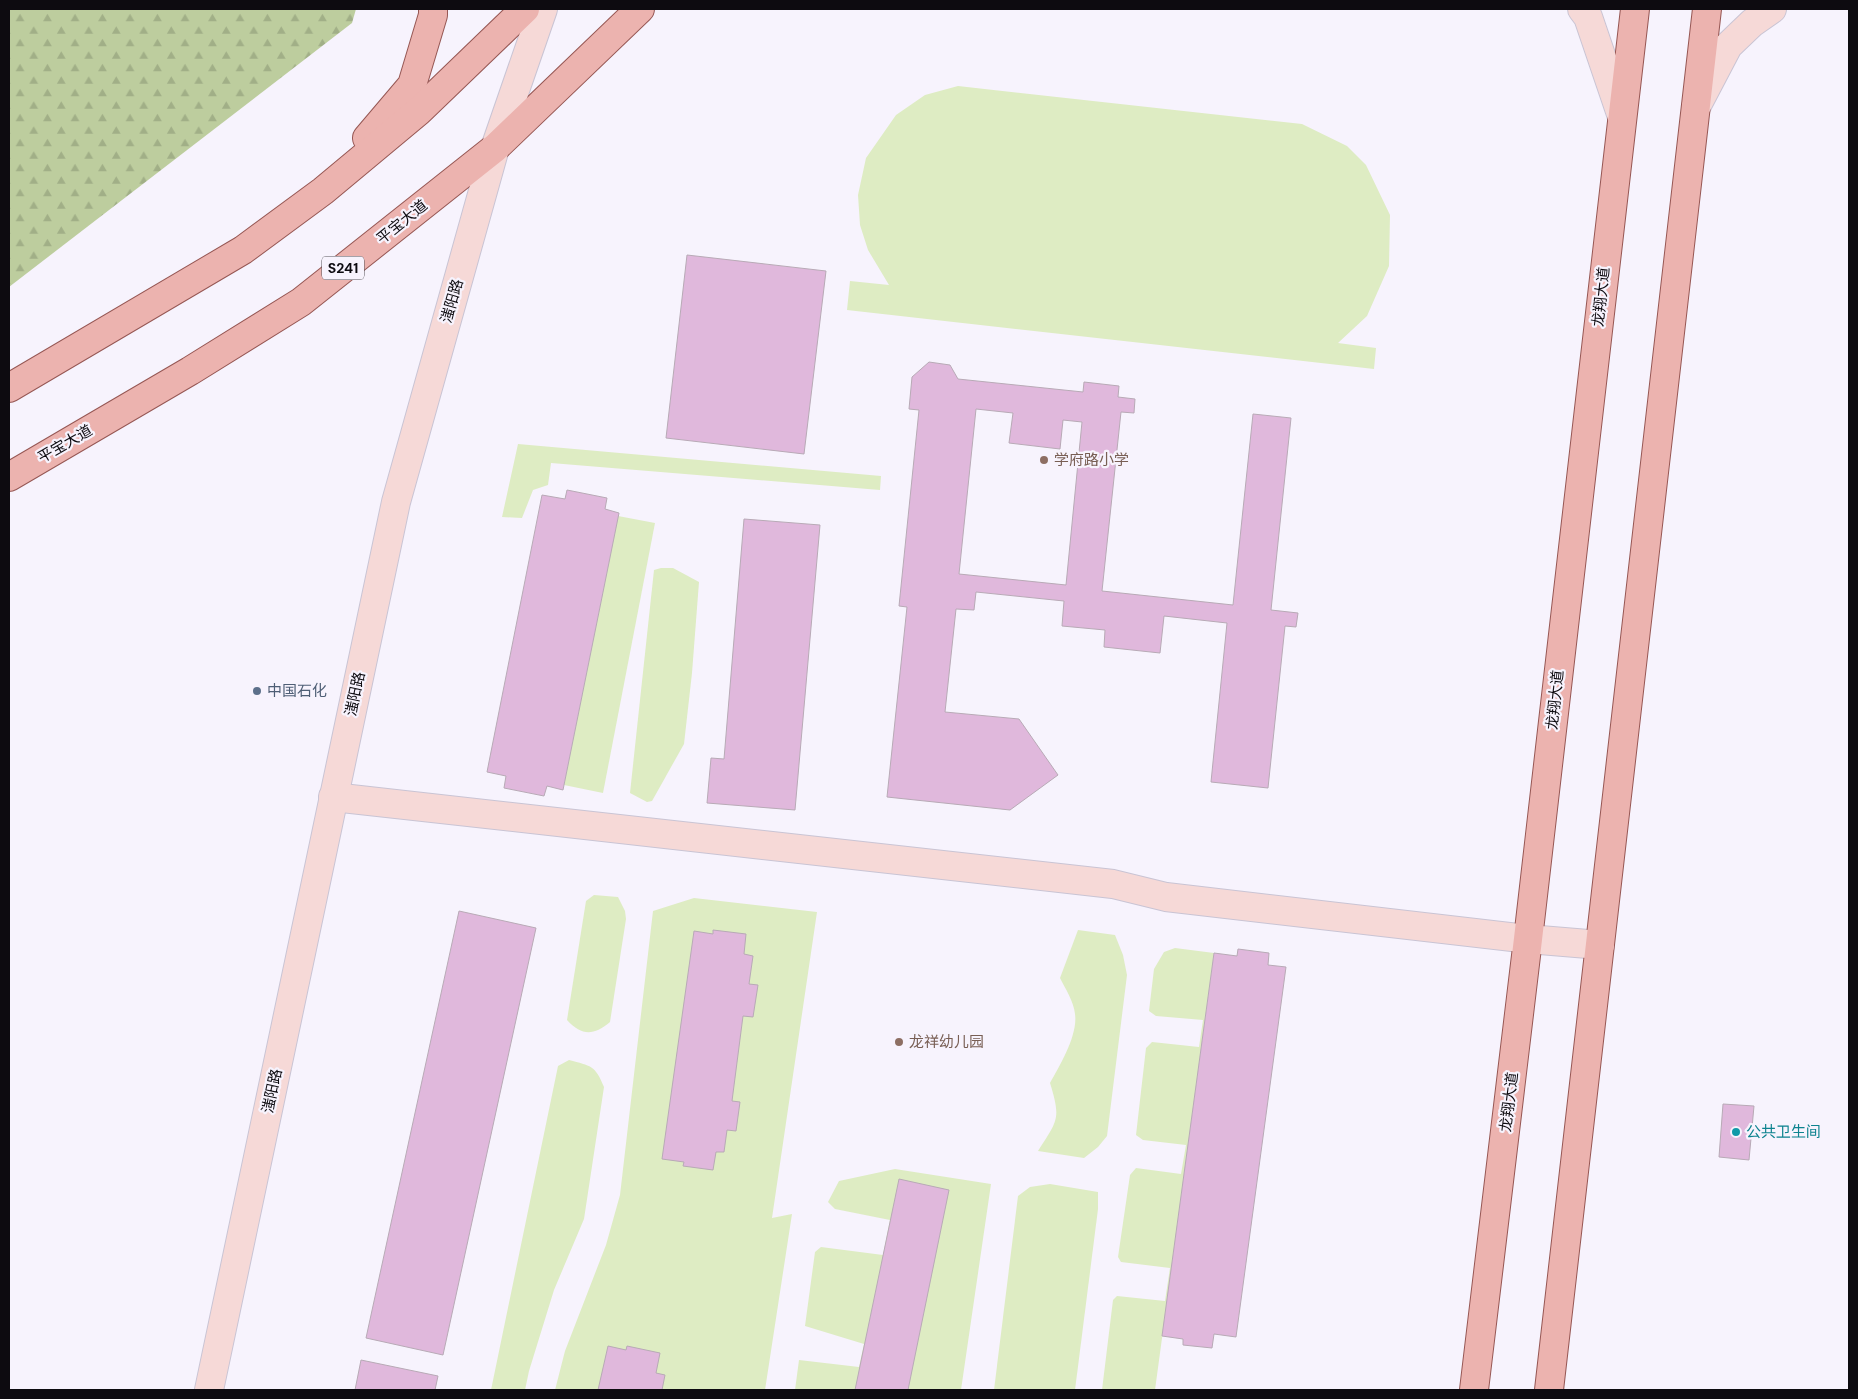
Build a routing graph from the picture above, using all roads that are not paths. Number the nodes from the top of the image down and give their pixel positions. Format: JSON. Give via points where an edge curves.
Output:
{"nodes":[{"id":1,"x":433,"y":9,"type":"edge"},
{"id":2,"x":525,"y":9,"type":"edge"},
{"id":3,"x":543,"y":9,"type":"edge"},
{"id":4,"x":640,"y":9,"type":"edge"},
{"id":5,"x":1582,"y":9,"type":"edge"},
{"id":6,"x":1635,"y":9,"type":"edge"},
{"id":7,"x":1707,"y":9,"type":"edge"},
{"id":8,"x":1772,"y":9,"type":"edge"},
{"id":9,"x":1696,"y":108,"type":"junction"},
{"id":10,"x":1622,"y":117,"type":"junction"},
{"id":11,"x":495,"y":148,"type":"junction"},
{"id":12,"x":323,"y":190,"type":"junction"},
{"id":13,"x":9,"y":388,"type":"edge"},
{"id":14,"x":9,"y":477,"type":"edge"},
{"id":15,"x":333,"y":797,"type":"junction"},
{"id":16,"x":1528,"y":939,"type":"junction"},
{"id":17,"x":1600,"y":945,"type":"junction"},
{"id":18,"x":208,"y":1390,"type":"edge"},
{"id":19,"x":1474,"y":1390,"type":"edge"},
{"id":20,"x":1549,"y":1390,"type":"edge"}],
"edges":[{"from":1,"to":12,"type":"main road","via":[[412,85]]},
{"from":2,"to":12,"type":"main road","via":[[419,111]]},
{"from":3,"to":11,"type":"main road","name":"滍阳路"},
{"from":4,"to":11,"type":"main road","name":"平宝大道","number":"S241"},
{"from":5,"to":10,"type":"main road","via":[[1588,17]]},
{"from":6,"to":10,"type":"main road","name":"龙翔大道"},
{"from":7,"to":9,"type":"main road"},
{"from":8,"to":9,"type":"main road","via":[[1752,22],[1728,46]]},
{"from":9,"to":17,"type":"main road"},
{"from":10,"to":16,"type":"main road","name":"龙翔大道"},
{"from":11,"to":14,"type":"main road","name":"平宝大道","number":"S241","via":[[301,302]]},
{"from":11,"to":15,"type":"main road","name":"滍阳路","via":[[396,502]]},
{"from":12,"to":13,"type":"main road","via":[[242,250]]},
{"from":15,"to":16,"type":"main road","via":[[1113,884],[1166,897]]},
{"from":15,"to":18,"type":"main road","name":"滍阳路"},
{"from":16,"to":17,"type":"main road"},
{"from":16,"to":19,"type":"main road","name":"龙翔大道"},
{"from":17,"to":20,"type":"main road"}]}
